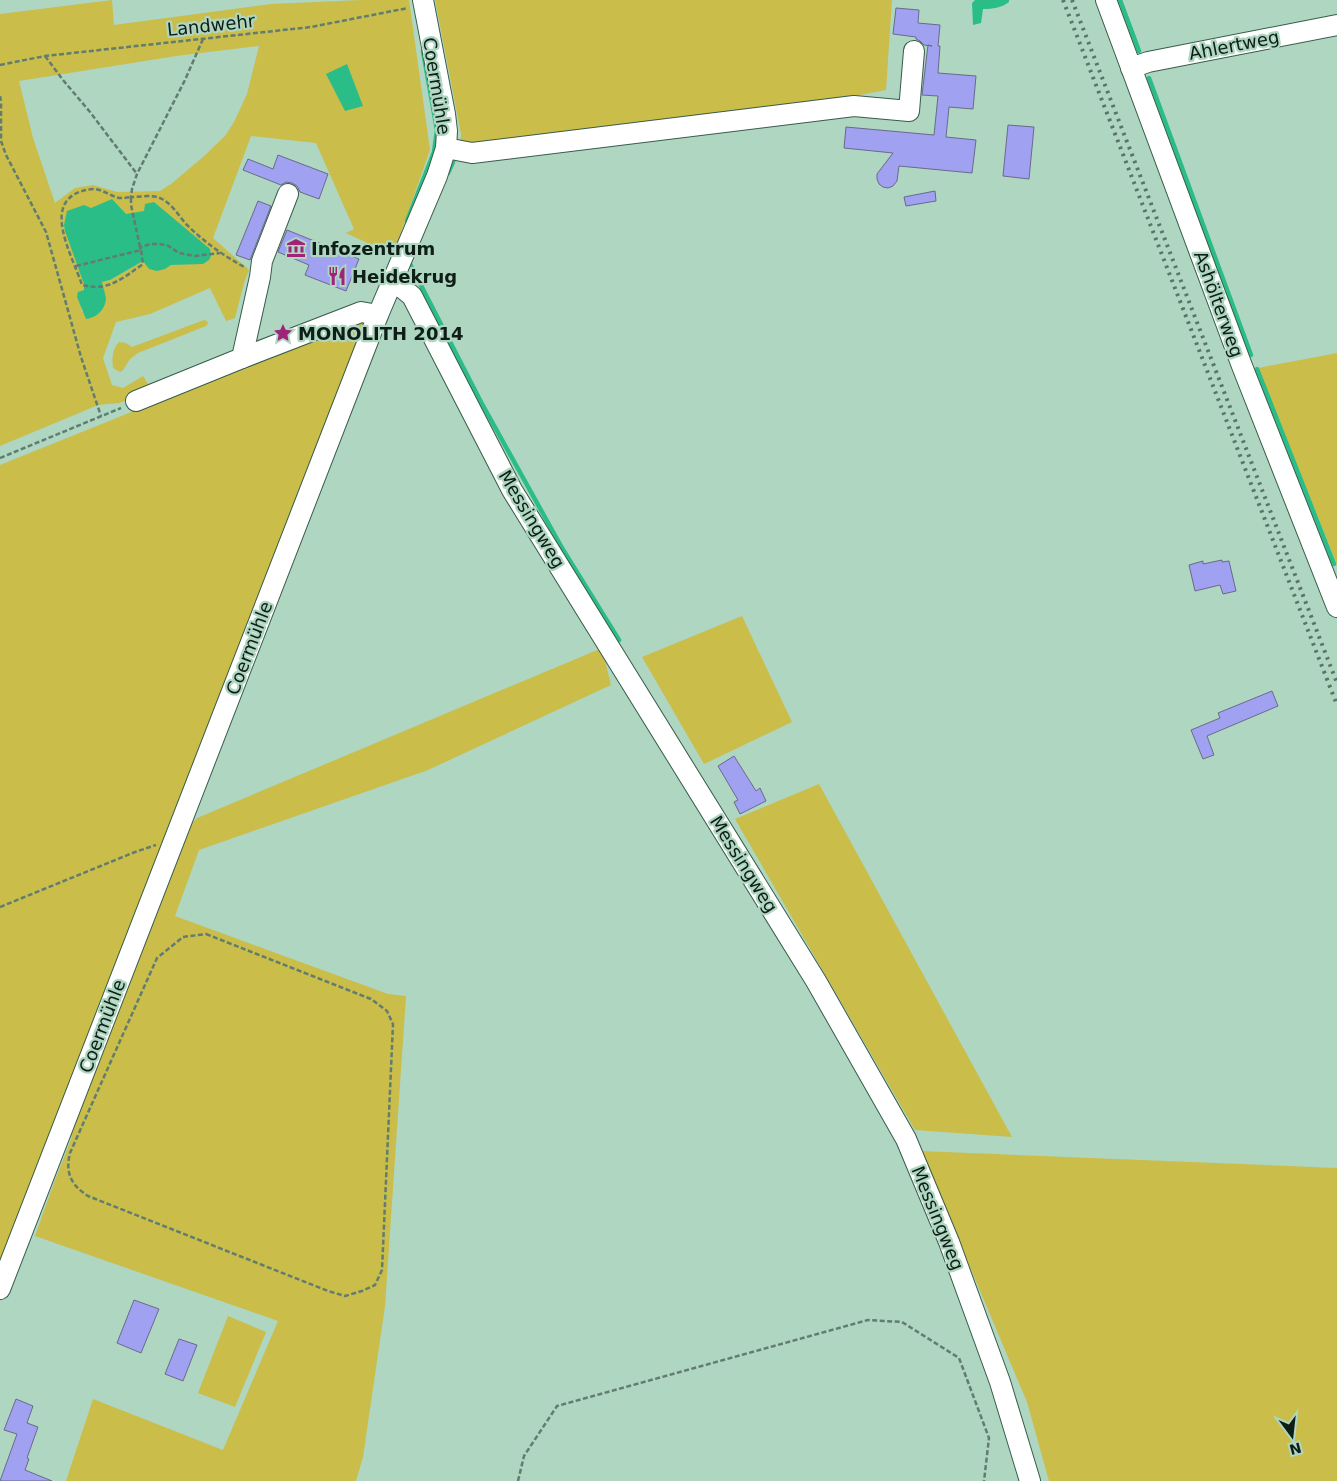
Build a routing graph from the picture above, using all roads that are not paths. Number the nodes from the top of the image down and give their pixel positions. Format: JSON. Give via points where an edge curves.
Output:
{"nodes":[{"id":1,"x":1106,"y":0,"type":"edge"},
{"id":2,"x":424,"y":3,"type":"edge"},
{"id":3,"x":1337,"y":25,"type":"edge"},
{"id":4,"x":914,"y":52,"type":"dead end"},
{"id":5,"x":1131,"y":68,"type":"junction"},
{"id":6,"x":446,"y":148,"type":"junction"},
{"id":7,"x":288,"y":194,"type":"dead end"},
{"id":8,"x":392,"y":280,"type":"junction"},
{"id":9,"x":378,"y":315,"type":"junction"},
{"id":10,"x":242,"y":358,"type":"junction"},
{"id":11,"x":136,"y":401,"type":"road end"},
{"id":12,"x":1337,"y":606,"type":"edge"},
{"id":13,"x":0,"y":1289,"type":"edge"},
{"id":14,"x":1030,"y":1481,"type":"edge"}],
"edges":[{"from":1,"to":5,"type":"street","name":"Ashölterweg"},
{"from":2,"to":6,"type":"street","name":"Coermühle","via":[[445,114]]},
{"from":3,"to":5,"type":"street","name":"Ahlertweg"},
{"from":4,"to":6,"type":"street","via":[[909,112],[854,106],[472,153]]},
{"from":5,"to":12,"type":"street","name":"Ashölterweg","via":[[1242,366]]},
{"from":6,"to":8,"type":"street","name":"Coermühle","via":[[438,176]]},
{"from":7,"to":10,"type":"street","via":[[262,260]]},
{"from":8,"to":9,"type":"street","name":"Coermühle"},
{"from":8,"to":14,"type":"street","name":"Messingweg","via":[[412,296],[512,490],[816,982],[906,1139],[949,1242],[990,1354]]},
{"from":9,"to":10,"type":"street","via":[[361,312]]},
{"from":9,"to":13,"type":"street","name":"Coermühle"},
{"from":10,"to":11,"type":"street"}]}
